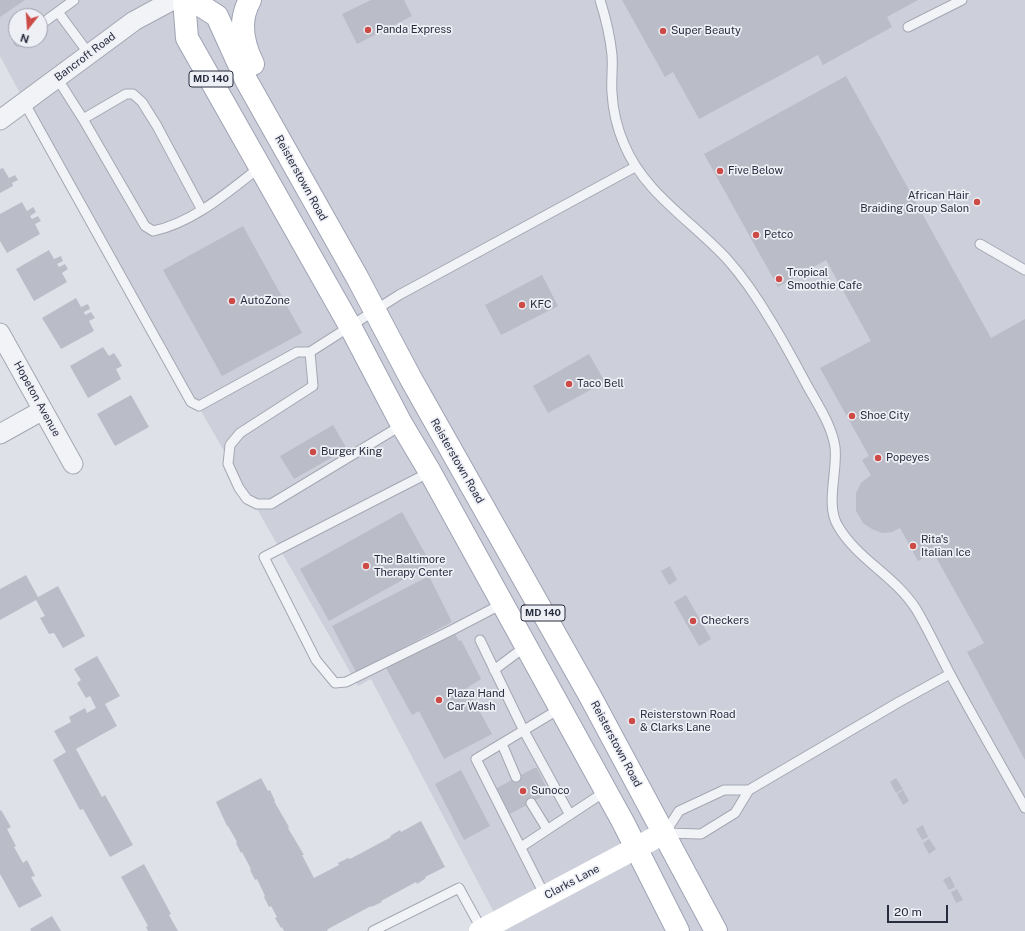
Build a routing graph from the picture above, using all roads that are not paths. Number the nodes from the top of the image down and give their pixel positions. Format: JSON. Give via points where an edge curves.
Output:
{"nodes":[{"id":1,"x":74,"y":0,"type":"edge"},
{"id":2,"x":173,"y":0,"type":"edge"},
{"id":3,"x":184,"y":0,"type":"edge"},
{"id":4,"x":192,"y":0,"type":"edge"},
{"id":5,"x":250,"y":0,"type":"edge"},
{"id":6,"x":600,"y":0,"type":"edge"},
{"id":7,"x":962,"y":0,"type":"edge"},
{"id":8,"x":58,"y":12,"type":"junction"},
{"id":9,"x":48,"y":19,"type":"edge"},
{"id":10,"x":908,"y":27,"type":"dead end"},
{"id":11,"x":89,"y":54,"type":"junction"},
{"id":12,"x":57,"y":78,"type":"junction"},
{"id":13,"x":24,"y":102,"type":"junction"},
{"id":14,"x":83,"y":119,"type":"junction"},
{"id":15,"x":0,"y":120,"type":"edge"},
{"id":16,"x":260,"y":167,"type":"junction"},
{"id":17,"x":635,"y":167,"type":"junction"},
{"id":18,"x":202,"y":210,"type":"junction"},
{"id":19,"x":322,"y":214,"type":"junction"},
{"id":20,"x":980,"y":244,"type":"dead end"},
{"id":21,"x":1025,"y":270,"type":"edge"},
{"id":22,"x":375,"y":312,"type":"junction"},
{"id":23,"x":350,"y":326,"type":"junction"},
{"id":24,"x":0,"y":333,"type":"edge"},
{"id":25,"x":310,"y":352,"type":"junction"},
{"id":26,"x":43,"y":410,"type":"junction"},
{"id":27,"x":402,"y":426,"type":"junction"},
{"id":28,"x":0,"y":434,"type":"edge"},
{"id":29,"x":74,"y":464,"type":"dead end"},
{"id":30,"x":430,"y":472,"type":"junction"},
{"id":31,"x":512,"y":555,"type":"junction"},
{"id":32,"x":502,"y":604,"type":"junction"},
{"id":33,"x":480,"y":640,"type":"dead end"},
{"id":34,"x":526,"y":646,"type":"junction"},
{"id":35,"x":494,"y":670,"type":"junction"},
{"id":36,"x":950,"y":674,"type":"junction"},
{"id":37,"x":561,"y":708,"type":"junction"},
{"id":38,"x":524,"y":731,"type":"junction"},
{"id":39,"x":502,"y":744,"type":"junction"},
{"id":40,"x":516,"y":777,"type":"dead end"},
{"id":41,"x":749,"y":790,"type":"junction"},
{"id":42,"x":606,"y":791,"type":"junction"},
{"id":43,"x":531,"y":803,"type":"dead end"},
{"id":44,"x":1025,"y":808,"type":"edge"},
{"id":45,"x":570,"y":815,"type":"junction"},
{"id":46,"x":547,"y":829,"type":"junction"},
{"id":47,"x":664,"y":833,"type":"junction"},
{"id":48,"x":520,"y":847,"type":"junction"},
{"id":49,"x":637,"y":847,"type":"junction"},
{"id":50,"x":545,"y":896,"type":"junction"},
{"id":51,"x":481,"y":930,"type":"edge"},
{"id":52,"x":373,"y":931,"type":"edge"},
{"id":53,"x":678,"y":931,"type":"edge"},
{"id":54,"x":716,"y":931,"type":"edge"}],
"edges":[{"from":1,"to":8,"type":"lane"},
{"from":2,"to":11,"type":"street","name":"Bancroft Road","via":[[134,20]]},
{"from":3,"to":16,"type":"main road","number":"MD 140","via":[[187,38]]},
{"from":4,"to":19,"type":"main road","name":"Reisterstown Road","number":"MD 140","via":[[217,16],[246,80]]},
{"from":5,"to":19,"type":"main road","via":[[243,16],[247,51],[289,131]]},
{"from":6,"to":17,"type":"lane","via":[[607,22],[612,57],[612,93],[617,122]]},
{"from":7,"to":10,"type":"lane"},
{"from":8,"to":9,"type":"lane"},
{"from":8,"to":11,"type":"lane"},
{"from":11,"to":12,"type":"street","name":"Bancroft Road"},
{"from":12,"to":13,"type":"street","name":"Bancroft Road"},
{"from":12,"to":14,"type":"lane"},
{"from":13,"to":15,"type":"street","name":"Bancroft Road"},
{"from":13,"to":25,"type":"lane","via":[[190,402],[199,406],[298,352]]},
{"from":14,"to":18,"type":"lane","via":[[146,226],[153,231],[165,229]]},
{"from":14,"to":18,"type":"lane","via":[[126,94],[133,94],[142,102],[157,126]]},
{"from":16,"to":18,"type":"lane"},
{"from":16,"to":23,"type":"main road","number":"MD 140"},
{"from":17,"to":22,"type":"lane","via":[[468,257]]},
{"from":17,"to":36,"type":"lane","via":[[670,207],[727,259],[773,323],[827,423],[835,445],[833,508],[836,524],[846,538],[896,585],[915,608]]},
{"from":19,"to":22,"type":"main road","name":"Reisterstown Road","number":"MD 140"},
{"from":20,"to":21,"type":"lane"},
{"from":22,"to":23,"type":"lane"},
{"from":22,"to":31,"type":"main road","name":"Reisterstown Road","number":"MD 140","via":[[455,458]]},
{"from":23,"to":25,"type":"lane"},
{"from":23,"to":27,"type":"main road","number":"MD 140"},
{"from":24,"to":26,"type":"street","name":"Hopeton Avenue"},
{"from":25,"to":27,"type":"lane","via":[[313,386],[240,433],[230,445],[228,464],[247,499],[257,504],[271,504]]},
{"from":26,"to":28,"type":"street"},
{"from":26,"to":29,"type":"street","name":"Hopeton Avenue"},
{"from":27,"to":30,"type":"main road","number":"MD 140"},
{"from":30,"to":31,"type":"main road","via":[[450,475],[480,526]]},
{"from":30,"to":32,"type":"main road","number":"MD 140"},
{"from":30,"to":32,"type":"lane","via":[[264,557],[316,660],[335,683],[346,682]]},
{"from":31,"to":47,"type":"main road","name":"Reisterstown Road","number":"MD 140"},
{"from":32,"to":34,"type":"main road","number":"MD 140"},
{"from":33,"to":35,"type":"lane"},
{"from":34,"to":35,"type":"lane"},
{"from":34,"to":37,"type":"main road","number":"MD 140"},
{"from":35,"to":38,"type":"lane"},
{"from":36,"to":41,"type":"lane"},
{"from":36,"to":44,"type":"lane"},
{"from":37,"to":38,"type":"lane"},
{"from":37,"to":42,"type":"main road","number":"MD 140"},
{"from":38,"to":39,"type":"lane"},
{"from":38,"to":45,"type":"lane"},
{"from":39,"to":40,"type":"lane"},
{"from":39,"to":48,"type":"lane","via":[[476,759]]},
{"from":41,"to":47,"type":"lane","via":[[724,790],[679,811]]},
{"from":41,"to":47,"type":"lane","via":[[735,813],[701,834]]},
{"from":42,"to":45,"type":"lane"},
{"from":42,"to":49,"type":"main road","number":"MD 140"},
{"from":43,"to":46,"type":"lane"},
{"from":45,"to":46,"type":"lane"},
{"from":46,"to":48,"type":"lane"},
{"from":47,"to":49,"type":"main road","name":"Clarks Lane"},
{"from":47,"to":54,"type":"main road","name":"Reisterstown Road","number":"MD 140"},
{"from":48,"to":50,"type":"lane"},
{"from":49,"to":50,"type":"main road","name":"Clarks Lane"},
{"from":49,"to":53,"type":"main road","number":"MD 140"},
{"from":50,"to":51,"type":"main road","name":"Clarks Lane"},
{"from":51,"to":52,"type":"lane","via":[[459,888]]}]}
